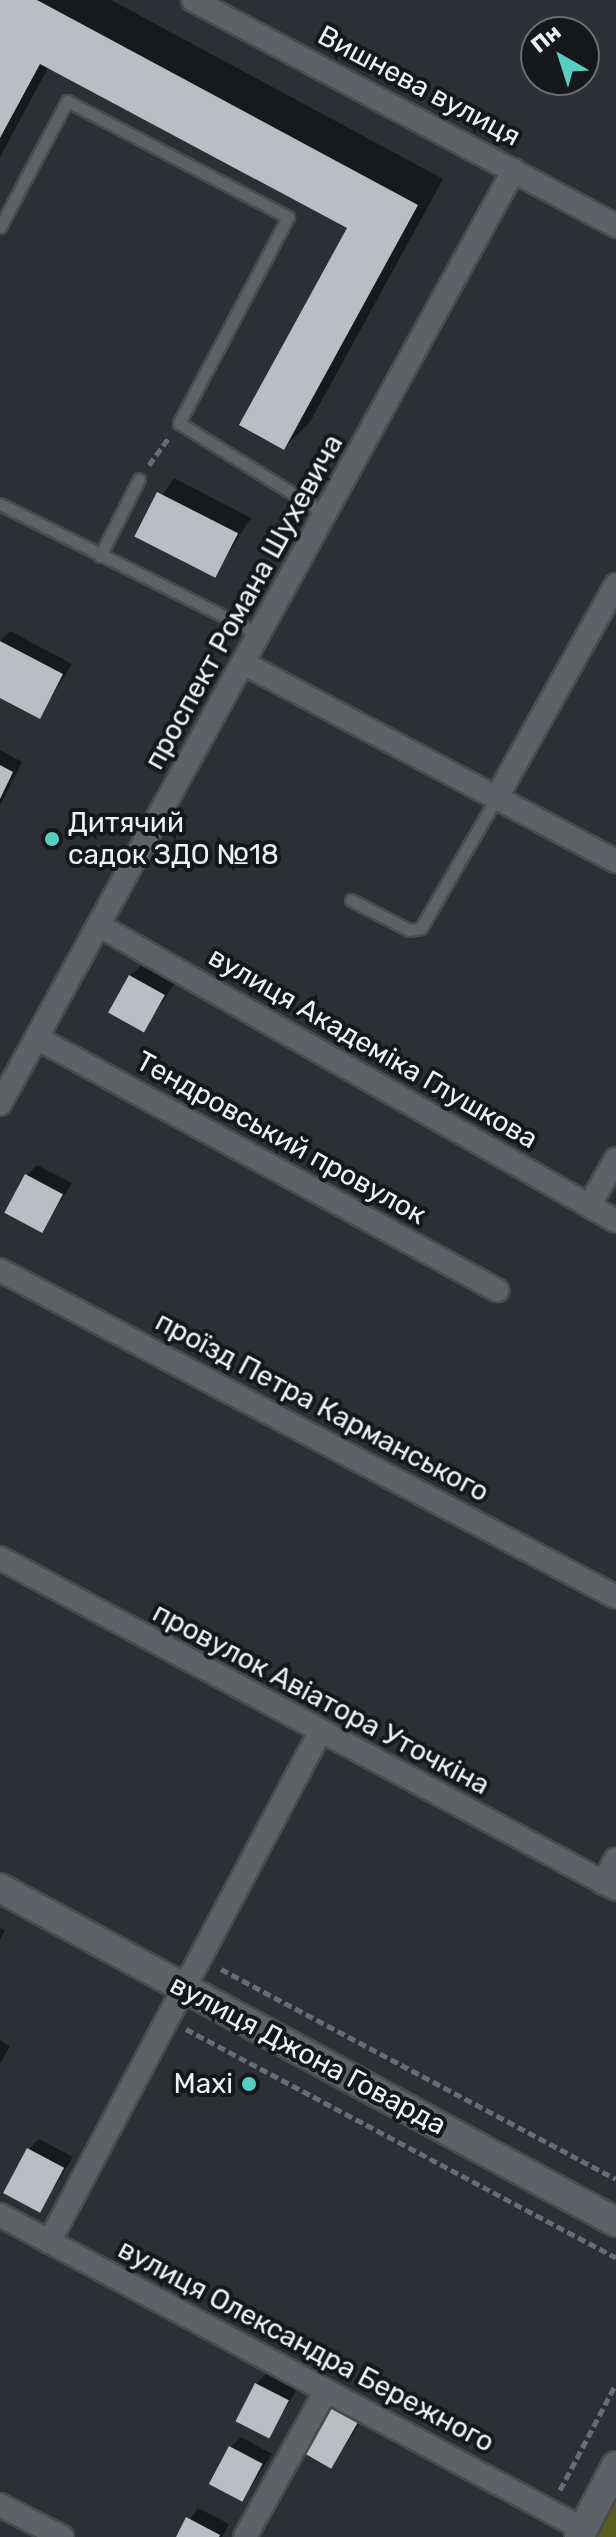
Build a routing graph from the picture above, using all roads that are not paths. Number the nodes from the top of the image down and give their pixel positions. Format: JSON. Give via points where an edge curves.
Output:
{"nodes":[{"id":1,"x":193,"y":0,"type":"edge"},
{"id":2,"x":514,"y":170,"type":"junction"},
{"id":3,"x":616,"y":226,"type":"edge"},
{"id":4,"x":0,"y":227,"type":"edge"},
{"id":5,"x":139,"y":479,"type":"road end"},
{"id":6,"x":0,"y":504,"type":"edge"},
{"id":7,"x":327,"y":515,"type":"junction"},
{"id":8,"x":100,"y":556,"type":"junction"},
{"id":9,"x":616,"y":585,"type":"edge"},
{"id":10,"x":260,"y":634,"type":"junction"},
{"id":11,"x":245,"y":664,"type":"junction"},
{"id":12,"x":498,"y":795,"type":"junction"},
{"id":13,"x":616,"y":861,"type":"edge"},
{"id":14,"x":351,"y":900,"type":"dead end"},
{"id":15,"x":100,"y":926,"type":"junction"},
{"id":16,"x":37,"y":1038,"type":"junction"},
{"id":17,"x":0,"y":1104,"type":"edge"},
{"id":18,"x":616,"y":1159,"type":"edge"},
{"id":19,"x":589,"y":1206,"type":"junction"},
{"id":20,"x":616,"y":1221,"type":"edge"},
{"id":21,"x":0,"y":1270,"type":"edge"},
{"id":22,"x":497,"y":1290,"type":"dead end"},
{"id":23,"x":0,"y":1558,"type":"edge"},
{"id":24,"x":616,"y":1597,"type":"edge"},
{"id":25,"x":319,"y":1734,"type":"junction"},
{"id":26,"x":616,"y":1859,"type":"edge"},
{"id":27,"x":610,"y":1886,"type":"edge"},
{"id":28,"x":0,"y":1888,"type":"edge"},
{"id":29,"x":183,"y":1987,"type":"junction"},
{"id":30,"x":0,"y":2215,"type":"edge"},
{"id":31,"x":616,"y":2222,"type":"edge"},
{"id":32,"x":49,"y":2242,"type":"junction"},
{"id":33,"x":326,"y":2391,"type":"junction"},
{"id":34,"x":616,"y":2466,"type":"edge"},
{"id":35,"x":0,"y":2505,"type":"edge"},
{"id":36,"x":581,"y":2533,"type":"edge"},
{"id":37,"x":62,"y":2537,"type":"edge"},
{"id":38,"x":245,"y":2537,"type":"edge"}],
"edges":[{"from":1,"to":2,"type":"street","name":"Вишнева вулиця"},
{"from":2,"to":3,"type":"street","name":"Вишнева вулиця"},
{"from":2,"to":7,"type":"street","name":"проспект Романа Шухевича"},
{"from":4,"to":7,"type":"lane","via":[[67,101],[288,217],[179,423]]},
{"from":5,"to":8,"type":"lane"},
{"from":6,"to":8,"type":"lane"},
{"from":7,"to":10,"type":"street","name":"проспект Романа Шухевича"},
{"from":8,"to":10,"type":"lane"},
{"from":9,"to":12,"type":"street"},
{"from":10,"to":11,"type":"street","name":"проспект Романа Шухевича"},
{"from":11,"to":12,"type":"street"},
{"from":11,"to":15,"type":"street","name":"проспект Романа Шухевича"},
{"from":12,"to":13,"type":"street"},
{"from":12,"to":14,"type":"lane","via":[[421,928],[409,930]]},
{"from":15,"to":16,"type":"street","name":"проспект Романа Шухевича"},
{"from":15,"to":19,"type":"street","name":"вулиця Академіка Глушкова"},
{"from":16,"to":17,"type":"street","name":"проспект Романа Шухевича"},
{"from":16,"to":22,"type":"street","name":"Тендровський провулок"},
{"from":18,"to":19,"type":"street"},
{"from":19,"to":20,"type":"street","name":"вулиця Академіка Глушкова"},
{"from":21,"to":24,"type":"street","name":"проїзд Петра Карманського"},
{"from":23,"to":25,"type":"street","name":"провулок Авіатора Уточкіна"},
{"from":25,"to":27,"type":"street","name":"провулок Авіатора Уточкіна"},
{"from":25,"to":29,"type":"street"},
{"from":26,"to":27,"type":"street"},
{"from":28,"to":29,"type":"street","name":"вулиця Джона Говарда"},
{"from":29,"to":31,"type":"street","name":"вулиця Джона Говарда"},
{"from":29,"to":32,"type":"street"},
{"from":30,"to":32,"type":"street","name":"вулиця Олександра Бережного"},
{"from":32,"to":33,"type":"street","name":"вулиця Олександра Бережного"},
{"from":33,"to":36,"type":"street","name":"вулиця Олександра Бережного"},
{"from":33,"to":38,"type":"street"},
{"from":34,"to":36,"type":"street"},
{"from":35,"to":37,"type":"street"}]}
